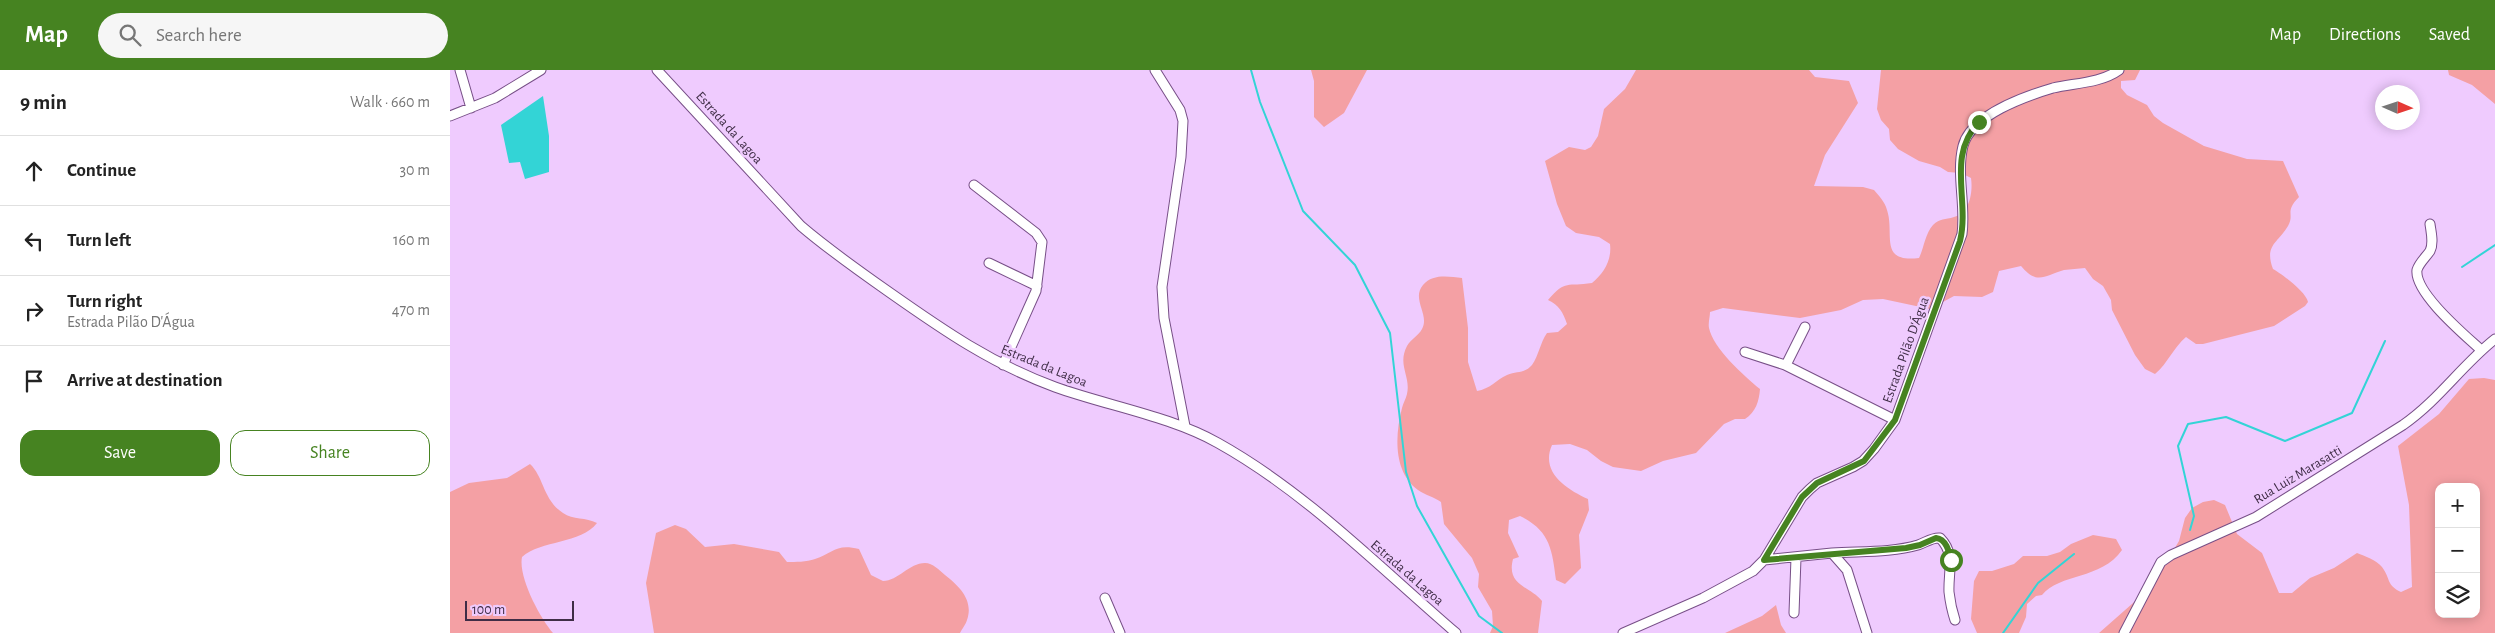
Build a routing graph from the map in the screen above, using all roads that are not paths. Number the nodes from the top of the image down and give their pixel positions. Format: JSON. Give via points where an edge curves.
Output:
{"nodes":[{"id":1,"x":460,"y":70,"type":"edge"},
{"id":2,"x":541,"y":70,"type":"edge"},
{"id":3,"x":657,"y":70,"type":"edge"},
{"id":4,"x":1155,"y":70,"type":"edge"},
{"id":5,"x":2119,"y":70,"type":"edge"},
{"id":6,"x":470,"y":108,"type":"junction"},
{"id":7,"x":450,"y":116,"type":"edge"},
{"id":8,"x":974,"y":185,"type":"dead end"},
{"id":9,"x":2430,"y":224,"type":"dead end"},
{"id":10,"x":989,"y":263,"type":"dead end"},
{"id":11,"x":1037,"y":286,"type":"junction"},
{"id":12,"x":1805,"y":327,"type":"dead end"},
{"id":13,"x":2495,"y":339,"type":"edge"},
{"id":14,"x":2481,"y":350,"type":"junction"},
{"id":15,"x":1745,"y":352,"type":"dead end"},
{"id":16,"x":1003,"y":365,"type":"junction"},
{"id":17,"x":1786,"y":365,"type":"junction"},
{"id":18,"x":1895,"y":420,"type":"junction"},
{"id":19,"x":1185,"y":426,"type":"junction"},
{"id":20,"x":1832,"y":553,"type":"junction"},
{"id":21,"x":1796,"y":558,"type":"junction"},
{"id":22,"x":1764,"y":560,"type":"junction"},
{"id":23,"x":1105,"y":598,"type":"dead end"},
{"id":24,"x":1794,"y":613,"type":"dead end"},
{"id":25,"x":1954,"y":620,"type":"dead end"},
{"id":26,"x":1120,"y":633,"type":"edge"},
{"id":27,"x":1456,"y":633,"type":"edge"},
{"id":28,"x":1623,"y":633,"type":"edge"},
{"id":29,"x":1867,"y":633,"type":"edge"},
{"id":30,"x":2124,"y":633,"type":"edge"}],
"edges":[{"from":1,"to":6,"type":"street"},
{"from":2,"to":6,"type":"street","via":[[495,98]]},
{"from":3,"to":16,"type":"street","name":"Estrada da Lagoa","via":[[778,202],[823,245],[942,330]]},
{"from":4,"to":19,"type":"street","via":[[1180,110],[1183,121],[1162,287],[1164,318]]},
{"from":5,"to":18,"type":"street","name":"Estrada Pilão D'Água","via":[[2104,78],[2028,96],[2001,108],[1968,133],[1960,163],[1963,212],[1960,241]]},
{"from":6,"to":7,"type":"street"},
{"from":8,"to":11,"type":"street","via":[[1041,237]]},
{"from":9,"to":14,"type":"street","via":[[2431,249],[2418,269],[2423,289],[2441,312]]},
{"from":10,"to":11,"type":"street"},
{"from":11,"to":16,"type":"street"},
{"from":12,"to":17,"type":"street"},
{"from":13,"to":14,"type":"street","name":"Rua Luiz Marasatti"},
{"from":14,"to":30,"type":"street","name":"Rua Luiz Marasatti","via":[[2424,411],[2349,461],[2256,517],[2162,562]]},
{"from":15,"to":17,"type":"street"},
{"from":16,"to":19,"type":"street","name":"Estrada da Lagoa","via":[[1097,402]]},
{"from":17,"to":18,"type":"street"},
{"from":18,"to":22,"type":"street","name":"Estrada Pilão D'Água","via":[[1864,461],[1817,483],[1802,497]]},
{"from":19,"to":27,"type":"street","name":"Estrada da Lagoa","via":[[1279,480]]},
{"from":20,"to":21,"type":"street"},
{"from":20,"to":25,"type":"street","via":[[1914,546],[1940,538],[1950,554],[1949,590]]},
{"from":20,"to":29,"type":"street","via":[[1847,570]]},
{"from":21,"to":22,"type":"street"},
{"from":21,"to":24,"type":"street"},
{"from":22,"to":28,"type":"street","name":"Estrada Pilão D'Água","via":[[1740,580]]},
{"from":23,"to":26,"type":"street"}]}
